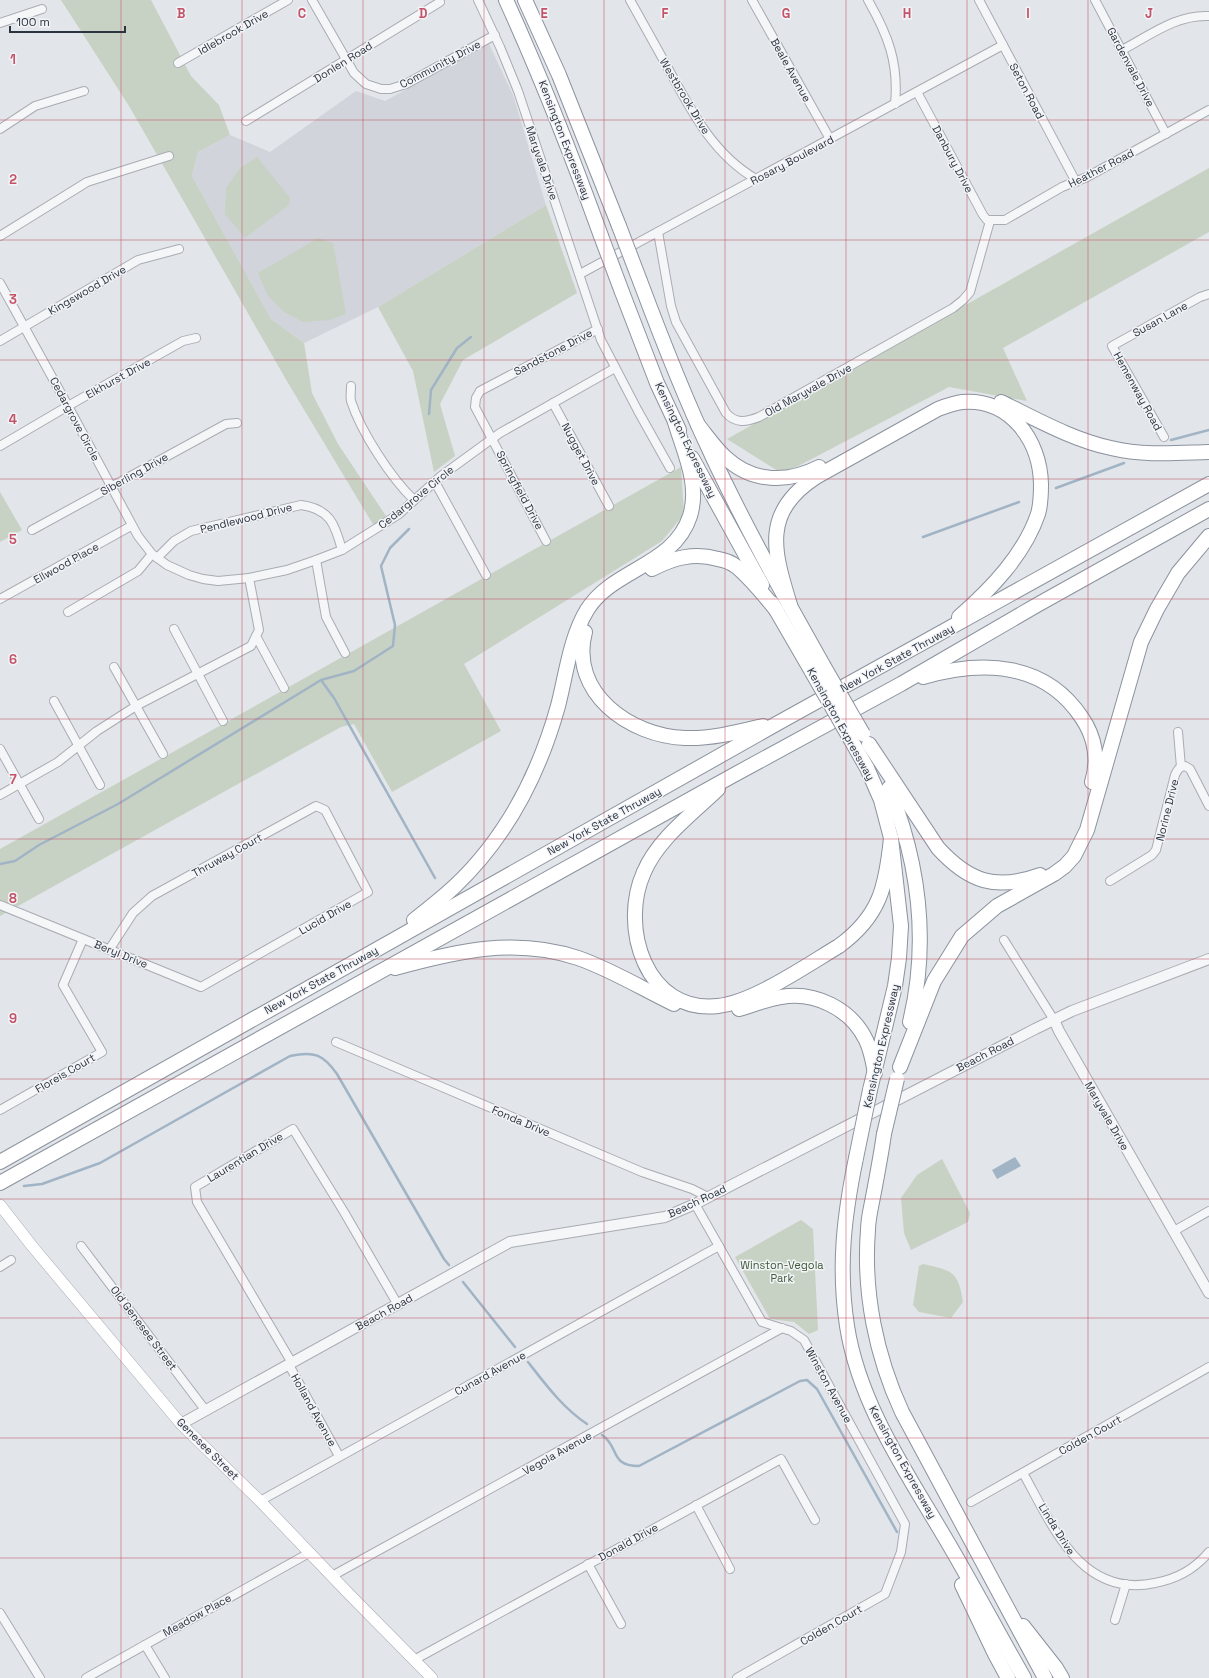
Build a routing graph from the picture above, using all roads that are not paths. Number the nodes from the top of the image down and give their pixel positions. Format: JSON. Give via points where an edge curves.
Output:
{"nodes":[{"id":1,"x":288,"y":0,"type":"edge"},
{"id":2,"x":312,"y":0,"type":"edge"},
{"id":3,"x":478,"y":0,"type":"edge"},
{"id":4,"x":506,"y":0,"type":"edge"},
{"id":5,"x":525,"y":0,"type":"edge"},
{"id":6,"x":630,"y":0,"type":"edge"},
{"id":7,"x":752,"y":0,"type":"edge"},
{"id":8,"x":868,"y":0,"type":"edge"},
{"id":9,"x":979,"y":0,"type":"edge"},
{"id":10,"x":1095,"y":0,"type":"edge"},
{"id":11,"x":440,"y":2,"type":"dead end"},
{"id":12,"x":42,"y":9,"type":"dead end"},
{"id":13,"x":1209,"y":16,"type":"edge"},
{"id":14,"x":0,"y":23,"type":"edge"},
{"id":15,"x":495,"y":35,"type":"junction"},
{"id":16,"x":1003,"y":45,"type":"junction"},
{"id":17,"x":1122,"y":50,"type":"junction"},
{"id":18,"x":346,"y":60,"type":"junction"},
{"id":19,"x":178,"y":63,"type":"dead end"},
{"id":20,"x":84,"y":91,"type":"dead end"},
{"id":21,"x":917,"y":92,"type":"junction"},
{"id":22,"x":895,"y":104,"type":"junction"},
{"id":23,"x":1209,"y":110,"type":"edge"},
{"id":24,"x":246,"y":121,"type":"dead end"},
{"id":25,"x":0,"y":129,"type":"edge"},
{"id":26,"x":1166,"y":134,"type":"junction"},
{"id":27,"x":830,"y":139,"type":"junction"},
{"id":28,"x":169,"y":156,"type":"dead end"},
{"id":29,"x":756,"y":179,"type":"junction"},
{"id":30,"x":1076,"y":182,"type":"junction"},
{"id":31,"x":991,"y":221,"type":"junction"},
{"id":32,"x":658,"y":232,"type":"junction"},
{"id":33,"x":0,"y":236,"type":"edge"},
{"id":34,"x":179,"y":249,"type":"dead end"},
{"id":35,"x":580,"y":274,"type":"junction"},
{"id":36,"x":0,"y":283,"type":"edge"},
{"id":37,"x":1209,"y":294,"type":"edge"},
{"id":38,"x":25,"y":326,"type":"junction"},
{"id":39,"x":598,"y":329,"type":"junction"},
{"id":40,"x":196,"y":338,"type":"dead end"},
{"id":41,"x":0,"y":341,"type":"edge"},
{"id":42,"x":1112,"y":346,"type":"joint"},
{"id":43,"x":615,"y":368,"type":"junction"},
{"id":44,"x":351,"y":386,"type":"dead end"},
{"id":45,"x":553,"y":403,"type":"junction"},
{"id":46,"x":68,"y":406,"type":"junction"},
{"id":47,"x":675,"y":422,"type":"junction"},
{"id":48,"x":237,"y":423,"type":"dead end"},
{"id":49,"x":698,"y":425,"type":"junction"},
{"id":50,"x":1164,"y":437,"type":"dead end"},
{"id":51,"x":493,"y":438,"type":"junction"},
{"id":52,"x":0,"y":446,"type":"edge"},
{"id":53,"x":1209,"y":452,"type":"edge"},
{"id":54,"x":670,"y":468,"type":"dead end"},
{"id":55,"x":435,"y":482,"type":"junction"},
{"id":56,"x":1209,"y":484,"type":"edge"},
{"id":57,"x":110,"y":487,"type":"junction"},
{"id":58,"x":414,"y":500,"type":"junction"},
{"id":59,"x":609,"y":506,"type":"dead end"},
{"id":60,"x":1209,"y":509,"type":"edge"},
{"id":61,"x":131,"y":526,"type":"junction"},
{"id":62,"x":32,"y":530,"type":"dead end"},
{"id":63,"x":1209,"y":536,"type":"edge"},
{"id":64,"x":546,"y":541,"type":"dead end"},
{"id":65,"x":342,"y":550,"type":"junction"},
{"id":66,"x":154,"y":556,"type":"junction"},
{"id":67,"x":316,"y":560,"type":"junction"},
{"id":68,"x":486,"y":575,"type":"dead end"},
{"id":69,"x":249,"y":578,"type":"junction"},
{"id":70,"x":0,"y":599,"type":"edge"},
{"id":71,"x":783,"y":608,"type":"junction"},
{"id":72,"x":68,"y":612,"type":"dead end"},
{"id":73,"x":174,"y":629,"type":"dead end"},
{"id":74,"x":940,"y":634,"type":"junction"},
{"id":75,"x":256,"y":636,"type":"junction"},
{"id":76,"x":346,"y":653,"type":"dead end"},
{"id":77,"x":114,"y":667,"type":"dead end"},
{"id":78,"x":197,"y":673,"type":"junction"},
{"id":79,"x":901,"y":684,"type":"junction"},
{"id":80,"x":284,"y":688,"type":"dead end"},
{"id":81,"x":54,"y":701,"type":"dead end"},
{"id":82,"x":136,"y":706,"type":"junction"},
{"id":83,"x":223,"y":721,"type":"dead end"},
{"id":84,"x":778,"y":723,"type":"junction"},
{"id":85,"x":1178,"y":732,"type":"dead end"},
{"id":86,"x":861,"y":740,"type":"junction"},
{"id":87,"x":78,"y":746,"type":"junction"},
{"id":88,"x":0,"y":749,"type":"edge"},
{"id":89,"x":163,"y":754,"type":"dead end"},
{"id":90,"x":1181,"y":767,"type":"junction"},
{"id":91,"x":732,"y":776,"type":"junction"},
{"id":92,"x":19,"y":784,"type":"junction"},
{"id":93,"x":100,"y":785,"type":"dead end"},
{"id":94,"x":0,"y":795,"type":"edge"},
{"id":95,"x":1209,"y":806,"type":"edge"},
{"id":96,"x":39,"y":819,"type":"dead end"},
{"id":97,"x":891,"y":838,"type":"junction"},
{"id":98,"x":345,"y":849,"type":"joint"},
{"id":99,"x":1110,"y":881,"type":"dead end"},
{"id":100,"x":0,"y":905,"type":"edge"},
{"id":101,"x":83,"y":939,"type":"junction"},
{"id":102,"x":1004,"y":940,"type":"dead end"},
{"id":103,"x":386,"y":944,"type":"junction"},
{"id":104,"x":109,"y":950,"type":"junction"},
{"id":105,"x":1209,"y":958,"type":"edge"},
{"id":106,"x":239,"y":965,"type":"joint"},
{"id":107,"x":373,"y":975,"type":"junction"},
{"id":108,"x":1054,"y":1020,"type":"junction"},
{"id":109,"x":336,"y":1042,"type":"dead end"},
{"id":110,"x":875,"y":1073,"type":"junction"},
{"id":111,"x":898,"y":1073,"type":"junction"},
{"id":112,"x":0,"y":1110,"type":"edge"},
{"id":113,"x":0,"y":1162,"type":"edge"},
{"id":114,"x":0,"y":1183,"type":"edge"},
{"id":115,"x":708,"y":1197,"type":"junction"},
{"id":116,"x":695,"y":1204,"type":"junction"},
{"id":117,"x":0,"y":1205,"type":"edge"},
{"id":118,"x":1209,"y":1212,"type":"edge"},
{"id":119,"x":1174,"y":1231,"type":"junction"},
{"id":120,"x":81,"y":1246,"type":"dead end"},
{"id":121,"x":719,"y":1246,"type":"junction"},
{"id":122,"x":11,"y":1260,"type":"dead end"},
{"id":123,"x":0,"y":1267,"type":"edge"},
{"id":124,"x":1209,"y":1293,"type":"edge"},
{"id":125,"x":398,"y":1304,"type":"junction"},
{"id":126,"x":782,"y":1328,"type":"junction"},
{"id":127,"x":290,"y":1364,"type":"junction"},
{"id":128,"x":1209,"y":1367,"type":"edge"},
{"id":129,"x":206,"y":1411,"type":"junction"},
{"id":130,"x":181,"y":1424,"type":"junction"},
{"id":131,"x":339,"y":1456,"type":"junction"},
{"id":132,"x":1023,"y":1473,"type":"junction"},
{"id":133,"x":923,"y":1499,"type":"junction"},
{"id":134,"x":260,"y":1501,"type":"junction"},
{"id":135,"x":971,"y":1502,"type":"dead end"},
{"id":136,"x":696,"y":1505,"type":"junction"},
{"id":137,"x":815,"y":1520,"type":"dead end"},
{"id":138,"x":901,"y":1552,"type":"joint"},
{"id":139,"x":1209,"y":1552,"type":"edge"},
{"id":140,"x":309,"y":1553,"type":"junction"},
{"id":141,"x":588,"y":1564,"type":"junction"},
{"id":142,"x":730,"y":1569,"type":"dead end"},
{"id":143,"x":332,"y":1576,"type":"junction"},
{"id":144,"x":991,"y":1580,"type":"junction"},
{"id":145,"x":1126,"y":1584,"type":"junction"},
{"id":146,"x":0,"y":1613,"type":"edge"},
{"id":147,"x":1116,"y":1620,"type":"dead end"},
{"id":148,"x":621,"y":1624,"type":"dead end"},
{"id":149,"x":145,"y":1645,"type":"junction"},
{"id":150,"x":414,"y":1660,"type":"junction"},
{"id":151,"x":40,"y":1678,"type":"edge"},
{"id":152,"x":86,"y":1678,"type":"edge"},
{"id":153,"x":165,"y":1678,"type":"edge"},
{"id":154,"x":432,"y":1678,"type":"edge"},
{"id":155,"x":737,"y":1678,"type":"edge"},
{"id":156,"x":1008,"y":1678,"type":"edge"},
{"id":157,"x":1024,"y":1678,"type":"edge"},
{"id":158,"x":1045,"y":1678,"type":"edge"},
{"id":159,"x":1062,"y":1678,"type":"edge"}],
"edges":[{"from":1,"to":19,"type":"street","name":"Idlebrook Drive"},
{"from":2,"to":18,"type":"street","name":"Community Drive"},
{"from":3,"to":15,"type":"street","name":"Maryvale Drive"},
{"from":4,"to":47,"type":"highway","name":"Kensington Expressway","bridge":true,"via":[[562,131],[657,383]]},
{"from":5,"to":49,"type":"highway","name":"Kensington Expressway","bridge":true,"via":[[559,75]]},
{"from":6,"to":29,"type":"street","name":"Westbrook Drive","via":[[705,131],[723,153]]},
{"from":7,"to":27,"type":"street","name":"Beale Avenue"},
{"from":8,"to":22,"type":"street","via":[[884,28],[890,46],[896,77]]},
{"from":9,"to":16,"type":"street","name":"Seton Road"},
{"from":10,"to":17,"type":"street","name":"Gardenvale Drive"},
{"from":11,"to":18,"type":"street","name":"Donlen Road"},
{"from":12,"to":14,"type":"street"},
{"from":13,"to":17,"type":"street","via":[[1179,20]]},
{"from":15,"to":18,"type":"street","name":"Community Drive","via":[[406,84],[390,89],[366,84],[354,73]]},
{"from":15,"to":35,"type":"street","name":"Maryvale Drive","via":[[528,120]]},
{"from":16,"to":21,"type":"street","name":"Rosary Boulevard"},
{"from":16,"to":30,"type":"street","name":"Seton Road"},
{"from":17,"to":26,"type":"street","name":"Gardenvale Drive"},
{"from":18,"to":24,"type":"street","name":"Donlen Road"},
{"from":20,"to":25,"type":"street","via":[[36,106]]},
{"from":21,"to":22,"type":"street","name":"Rosary Boulevard"},
{"from":21,"to":31,"type":"street","name":"Danbury Drive","via":[[983,215]]},
{"from":22,"to":27,"type":"street","name":"Rosary Boulevard"},
{"from":23,"to":26,"type":"street","name":"Heather Road"},
{"from":26,"to":30,"type":"street","name":"Heather Road"},
{"from":27,"to":29,"type":"street","name":"Rosary Boulevard"},
{"from":28,"to":33,"type":"street","via":[[87,182]]},
{"from":29,"to":32,"type":"street","name":"Rosary Boulevard"},
{"from":30,"to":31,"type":"street","name":"Heather Road","via":[[1062,187],[1005,220]]},
{"from":31,"to":32,"type":"street","name":"Old Maryvale Drive","via":[[970,292],[963,300],[759,418],[740,422],[732,420],[726,413],[676,322]]},
{"from":32,"to":35,"type":"street","name":"Rosary Boulevard"},
{"from":34,"to":38,"type":"street","name":"Kingswood Drive","via":[[138,260]]},
{"from":35,"to":39,"type":"street","name":"Maryvale Drive"},
{"from":36,"to":38,"type":"street","name":"Cedargrove Circle"},
{"from":37,"to":42,"type":"street","name":"Susan Lane"},
{"from":38,"to":41,"type":"street","name":"Kingswood Drive"},
{"from":38,"to":46,"type":"street","name":"Cedargrove Circle"},
{"from":39,"to":43,"type":"street","name":"Sandstone Drive"},
{"from":39,"to":51,"type":"street","name":"Sandstone Drive","via":[[480,391],[476,398],[476,407]]},
{"from":40,"to":46,"type":"street","name":"Elkhurst Drive","via":[[183,341]]},
{"from":42,"to":50,"type":"street","name":"Hemenway Road"},
{"from":43,"to":45,"type":"street","name":"Cedargrove Circle"},
{"from":43,"to":54,"type":"street","name":"Sandstone Drive"},
{"from":44,"to":58,"type":"street","via":[[351,400],[364,429],[386,467]]},
{"from":45,"to":51,"type":"street","name":"Cedargrove Circle"},
{"from":45,"to":59,"type":"street","name":"Nugget Drive"},
{"from":46,"to":52,"type":"street","name":"Elkhurst Drive"},
{"from":46,"to":57,"type":"street","name":"Cedargrove Circle"},
{"from":47,"to":71,"type":"highway","name":"Kensington Expressway","via":[[710,490]]},
{"from":47,"to":103,"type":"highway","via":[[694,487],[686,527],[666,551],[616,582],[589,606],[576,635],[545,748],[517,807],[484,854],[454,887]]},
{"from":48,"to":57,"type":"street","name":"Siberling Drive","via":[[226,424]]},
{"from":49,"to":53,"type":"highway","via":[[728,460],[750,473],[775,479],[785,479],[808,472],[938,403],[960,396],[984,397],[997,401],[1089,442],[1112,448],[1165,454]]},
{"from":49,"to":71,"type":"highway","name":"Kensington Expressway"},
{"from":51,"to":55,"type":"street","name":"Cedargrove Circle"},
{"from":51,"to":64,"type":"street","name":"Springfield Drive"},
{"from":55,"to":58,"type":"street","name":"Cedargrove Circle"},
{"from":55,"to":68,"type":"street"},
{"from":56,"to":74,"type":"highway","name":"New York State Thruway"},
{"from":57,"to":61,"type":"street","name":"Cedargrove Circle"},
{"from":57,"to":62,"type":"street","name":"Siberling Drive"},
{"from":58,"to":65,"type":"street","name":"Cedargrove Circle","via":[[398,514]]},
{"from":60,"to":79,"type":"highway","name":"New York State Thruway"},
{"from":61,"to":66,"type":"street","name":"Cedargrove Circle"},
{"from":61,"to":70,"type":"street","name":"Ellwood Place"},
{"from":63,"to":111,"type":"highway","via":[[1178,573],[1141,642],[1081,844],[1074,856],[1054,874],[997,906],[962,936],[934,981]]},
{"from":65,"to":66,"type":"street","name":"Pendlewood Drive","via":[[335,527],[326,514],[315,507],[301,505],[191,531]]},
{"from":65,"to":67,"type":"street","name":"Cedargrove Circle"},
{"from":66,"to":69,"type":"street","name":"Cedargrove Circle","via":[[177,571],[202,579],[218,581]]},
{"from":66,"to":72,"type":"street","name":"Pendlewood Drive","via":[[138,571]]},
{"from":67,"to":69,"type":"street","name":"Cedargrove Circle","via":[[287,570]]},
{"from":67,"to":76,"type":"street","via":[[326,617]]},
{"from":69,"to":75,"type":"street","via":[[259,630]]},
{"from":71,"to":74,"type":"highway","via":[[776,540],[778,521],[793,496],[816,477],[938,409],[963,402],[982,404],[993,407],[1016,421],[1031,440],[1039,460],[1041,477],[1038,511],[1033,528],[1006,568],[970,608]]},
{"from":71,"to":84,"type":"highway","via":[[736,566],[712,557],[683,556],[661,564],[608,596],[600,604],[587,628],[582,647],[582,659],[590,685],[600,699],[621,717],[651,732],[686,738],[737,732]]},
{"from":71,"to":86,"type":"highway","name":"Kensington Expressway","bridge":true},
{"from":73,"to":78,"type":"street"},
{"from":74,"to":84,"type":"highway","name":"New York State Thruway"},
{"from":75,"to":78,"type":"street","via":[[251,646]]},
{"from":75,"to":80,"type":"street"},
{"from":77,"to":82,"type":"street"},
{"from":78,"to":82,"type":"street"},
{"from":78,"to":83,"type":"street"},
{"from":79,"to":86,"type":"highway","via":[[942,672],[980,667],[1000,668],[1036,677],[1055,687],[1068,699],[1092,737],[1096,757],[1095,773],[1071,848],[1051,869],[1031,878],[1000,883],[972,876],[950,862],[938,848]]},
{"from":79,"to":91,"type":"highway","name":"New York State Thruway"},
{"from":81,"to":87,"type":"street"},
{"from":82,"to":87,"type":"street"},
{"from":82,"to":89,"type":"street"},
{"from":84,"to":103,"type":"highway","name":"New York State Thruway"},
{"from":85,"to":90,"type":"street"},
{"from":86,"to":97,"type":"highway","name":"Kensington Expressway","via":[[867,768],[881,800]]},
{"from":86,"to":111,"type":"highway","name":"Kensington Expressway","via":[[887,782],[901,819],[911,854],[921,923],[921,958]]},
{"from":87,"to":92,"type":"street","via":[[58,762]]},
{"from":87,"to":93,"type":"street"},
{"from":88,"to":92,"type":"street"},
{"from":90,"to":95,"type":"street","name":"Norine Drive","via":[[1186,766],[1190,769]]},
{"from":90,"to":99,"type":"street","name":"Norine Drive","via":[[1175,775],[1156,850]]},
{"from":91,"to":97,"type":"highway","via":[[662,843],[644,872],[636,899],[635,934],[645,965],[665,990],[684,1002],[717,1006],[744,999],[852,937],[880,899],[888,868]]},
{"from":91,"to":107,"type":"highway","name":"New York State Thruway"},
{"from":92,"to":94,"type":"street"},
{"from":92,"to":96,"type":"street"},
{"from":97,"to":110,"type":"highway","name":"Kensington Expressway","via":[[901,926],[899,958]]},
{"from":98,"to":104,"type":"street","name":"Thruway Court","via":[[324,810],[316,806],[152,896],[134,913]]},
{"from":98,"to":106,"type":"street","name":"Lucid Drive","via":[[368,892]]},
{"from":100,"to":101,"type":"street","name":"Beryl Drive"},
{"from":101,"to":104,"type":"street","name":"Beryl Drive"},
{"from":101,"to":112,"type":"street","name":"Floreis Court","via":[[64,985],[102,1052]]},
{"from":102,"to":108,"type":"street","name":"Maryvale Drive"},
{"from":103,"to":113,"type":"highway","name":"New York State Thruway"},
{"from":104,"to":106,"type":"street","name":"Beryl Drive","via":[[201,987]]},
{"from":105,"to":108,"type":"street","name":"Beach Road"},
{"from":107,"to":110,"type":"highway","via":[[454,953],[509,947],[530,948],[578,958],[693,1011],[720,1012],[781,997],[811,997],[846,1013],[858,1026],[867,1041]]},
{"from":107,"to":114,"type":"highway","name":"New York State Thruway"},
{"from":108,"to":115,"type":"street","name":"Beach Road"},
{"from":108,"to":119,"type":"street","name":"Maryvale Drive"},
{"from":109,"to":115,"type":"street","name":"Fonda Drive","via":[[642,1172]]},
{"from":110,"to":133,"type":"highway","name":"Kensington Expressway","bridge":true,"via":[[849,1190],[843,1238],[842,1286],[848,1328],[859,1374],[869,1401],[884,1434]]},
{"from":111,"to":144,"type":"highway","name":"Kensington Expressway","bridge":true,"via":[[884,1134],[868,1229],[867,1278],[870,1304],[880,1351],[894,1394]]},
{"from":115,"to":116,"type":"street","name":"Beach Road"},
{"from":116,"to":121,"type":"street","name":"Winston Avenue"},
{"from":116,"to":125,"type":"street","name":"Beach Road","via":[[665,1217],[510,1242]]},
{"from":117,"to":130,"type":"main road","name":"Genesee Street"},
{"from":118,"to":119,"type":"street"},
{"from":119,"to":124,"type":"street","name":"Maryvale Drive"},
{"from":120,"to":129,"type":"street","name":"Old Genesee Street"},
{"from":121,"to":126,"type":"street","name":"Winston Avenue","via":[[762,1322]]},
{"from":121,"to":131,"type":"street","name":"Cunard Avenue"},
{"from":122,"to":123,"type":"street"},
{"from":125,"to":127,"type":"street","name":"Beach Road"},
{"from":125,"to":127,"type":"street","name":"Laurentian Drive","via":[[293,1129],[195,1187],[197,1202]]},
{"from":126,"to":138,"type":"street","name":"Winston Avenue","via":[[804,1340],[905,1524]]},
{"from":126,"to":143,"type":"street","name":"Vegola Avenue"},
{"from":127,"to":129,"type":"street","name":"Beach Road"},
{"from":127,"to":131,"type":"street","name":"Holland Avenue"},
{"from":128,"to":132,"type":"street","name":"Colden Court"},
{"from":129,"to":130,"type":"street","name":"Beach Road"},
{"from":130,"to":134,"type":"main road","name":"Genesee Street"},
{"from":131,"to":134,"type":"street","name":"Cunard Avenue"},
{"from":132,"to":135,"type":"street","name":"Colden Court"},
{"from":132,"to":145,"type":"street","name":"Linda Drive","via":[[1074,1558],[1094,1573],[1114,1582]]},
{"from":133,"to":156,"type":"highway","via":[[994,1654]]},
{"from":133,"to":157,"type":"highway","name":"Kensington Expressway"},
{"from":134,"to":140,"type":"main road","name":"Genesee Street"},
{"from":136,"to":137,"type":"street","name":"Donald Drive","via":[[781,1459]]},
{"from":136,"to":141,"type":"street","name":"Donald Drive"},
{"from":136,"to":142,"type":"street"},
{"from":138,"to":155,"type":"street","name":"Colden Court","via":[[885,1594]]},
{"from":139,"to":145,"type":"street","name":"Linda Drive","via":[[1186,1572],[1166,1581]]},
{"from":140,"to":143,"type":"main road","name":"Genesee Street"},
{"from":140,"to":149,"type":"street","name":"Meadow Place"},
{"from":141,"to":148,"type":"street"},
{"from":141,"to":150,"type":"street","name":"Donald Drive"},
{"from":143,"to":150,"type":"main road","name":"Genesee Street"},
{"from":144,"to":158,"type":"highway","name":"Kensington Expressway"},
{"from":144,"to":159,"type":"highway"},
{"from":145,"to":147,"type":"street"},
{"from":146,"to":151,"type":"street"},
{"from":149,"to":152,"type":"street","name":"Meadow Place"},
{"from":149,"to":153,"type":"street"},
{"from":150,"to":154,"type":"main road","name":"Genesee Street"}]}
